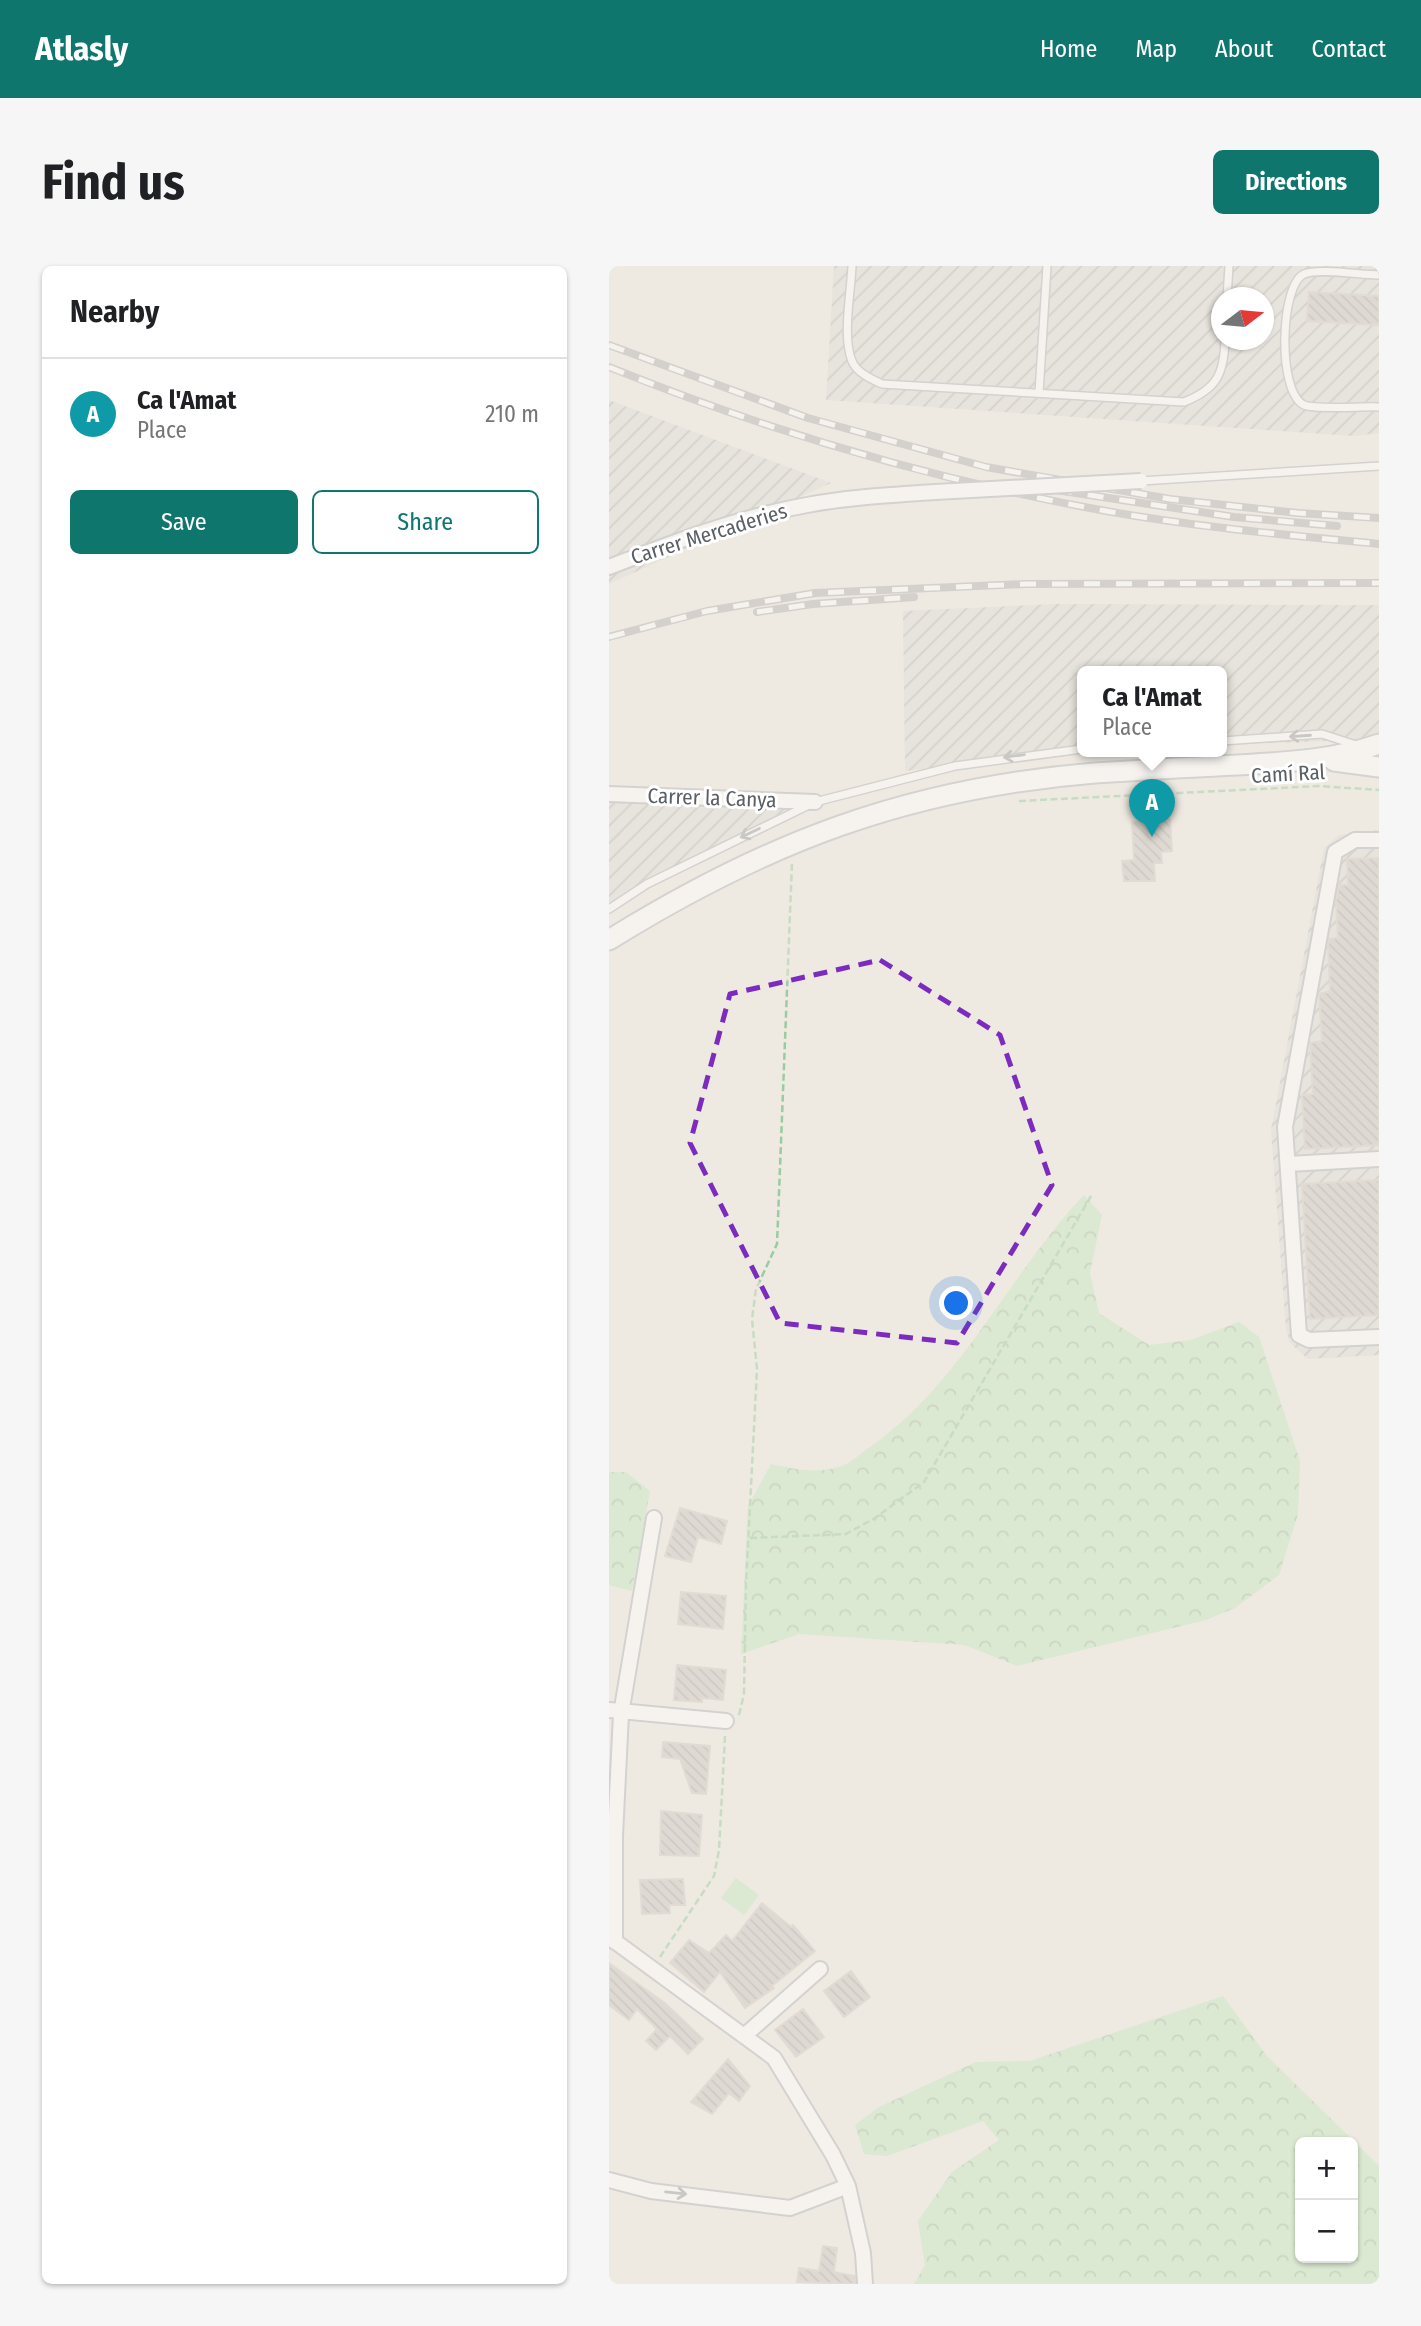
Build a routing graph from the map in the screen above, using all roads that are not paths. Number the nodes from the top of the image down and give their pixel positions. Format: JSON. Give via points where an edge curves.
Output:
{"nodes":[{"id":1,"x":852,"y":266,"type":"edge"},
{"id":2,"x":1047,"y":266,"type":"edge"},
{"id":3,"x":1229,"y":266,"type":"edge"},
{"id":4,"x":1379,"y":275,"type":"edge"},
{"id":5,"x":1228,"y":287,"type":"edge"},
{"id":6,"x":1225,"y":350,"type":"edge"},
{"id":7,"x":1039,"y":393,"type":"junction"},
{"id":8,"x":1379,"y":407,"type":"edge"},
{"id":9,"x":1379,"y":466,"type":"edge"},
{"id":10,"x":1141,"y":481,"type":"joint"},
{"id":11,"x":609,"y":567,"type":"edge"},
{"id":12,"x":1227,"y":741,"type":"edge"},
{"id":13,"x":1373,"y":746,"type":"edge"},
{"id":14,"x":1077,"y":749,"type":"edge"},
{"id":15,"x":1316,"y":760,"type":"junction"},
{"id":16,"x":1379,"y":767,"type":"edge"},
{"id":17,"x":609,"y":794,"type":"edge"},
{"id":18,"x":815,"y":802,"type":"junction"},
{"id":19,"x":1379,"y":840,"type":"edge"},
{"id":20,"x":609,"y":909,"type":"edge"},
{"id":21,"x":609,"y":940,"type":"edge"},
{"id":22,"x":1379,"y":1159,"type":"edge"},
{"id":23,"x":1287,"y":1164,"type":"junction"},
{"id":24,"x":1379,"y":1337,"type":"edge"},
{"id":25,"x":654,"y":1518,"type":"dead end"},
{"id":26,"x":615,"y":1712,"type":"edge"},
{"id":27,"x":726,"y":1721,"type":"road end"},
{"id":28,"x":612,"y":1939,"type":"edge"},
{"id":29,"x":820,"y":1969,"type":"dead end"},
{"id":30,"x":744,"y":2036,"type":"junction"},
{"id":31,"x":609,"y":2180,"type":"edge"},
{"id":32,"x":848,"y":2186,"type":"junction"},
{"id":33,"x":865,"y":2284,"type":"edge"}],
"edges":[{"from":1,"to":7,"type":"lane","via":[[848,344],[852,363],[865,375],[882,384]]},
{"from":2,"to":7,"type":"lane"},
{"from":3,"to":5,"type":"lane"},
{"from":4,"to":8,"type":"lane","via":[[1305,274],[1294,282],[1289,296],[1285,372],[1292,395],[1305,406]]},
{"from":6,"to":7,"type":"lane","via":[[1224,367],[1215,382],[1184,402]]},
{"from":9,"to":10,"type":"lane"},
{"from":10,"to":11,"type":"street","name":"Carrer Mercaderies","bridge":true,"via":[[840,500],[709,530]]},
{"from":13,"to":12,"type":"lane","one_way":true,"via":[[1322,734]]},
{"from":13,"to":15,"type":"main road"},
{"from":14,"to":18,"type":"lane","one_way":true,"via":[[955,766]]},
{"from":15,"to":16,"type":"main road"},
{"from":15,"to":21,"type":"main road","via":[[1096,773],[1006,783],[899,805],[786,845],[711,880]]},
{"from":17,"to":18,"type":"street","name":"Carrer la Canya"},
{"from":18,"to":20,"type":"lane","one_way":true,"via":[[647,884]]},
{"from":19,"to":23,"type":"street","via":[[1355,840],[1335,852],[1285,1127]]},
{"from":22,"to":23,"type":"street"},
{"from":23,"to":24,"type":"street","via":[[1299,1335],[1309,1340]]},
{"from":25,"to":26,"type":"street"},
{"from":26,"to":27,"type":"street"},
{"from":26,"to":28,"type":"street"},
{"from":28,"to":30,"type":"street"},
{"from":29,"to":30,"type":"street"},
{"from":30,"to":32,"type":"street","via":[[774,2058]]},
{"from":31,"to":32,"type":"street","one_way":true,"via":[[790,2208]]},
{"from":32,"to":33,"type":"street"}]}
